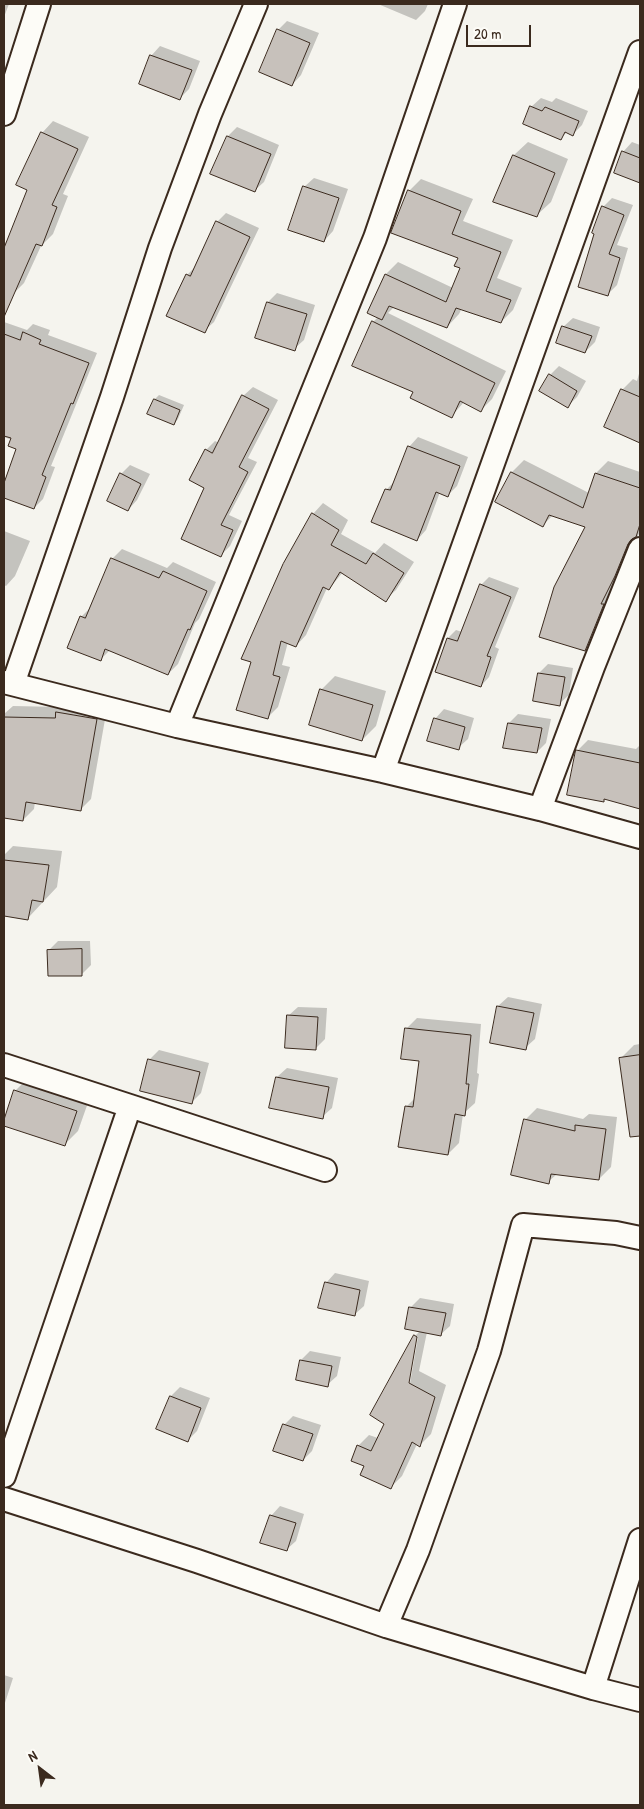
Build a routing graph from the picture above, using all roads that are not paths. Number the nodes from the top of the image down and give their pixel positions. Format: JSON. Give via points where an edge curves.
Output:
{"nodes":[{"id":1,"x":39,"y":4,"type":"edge"},
{"id":2,"x":256,"y":4,"type":"edge"},
{"id":3,"x":454,"y":4,"type":"edge"},
{"id":4,"x":640,"y":52,"type":"edge"},
{"id":5,"x":4,"y":114,"type":"edge"},
{"id":6,"x":640,"y":549,"type":"edge"},
{"id":7,"x":8,"y":683,"type":"edge"},
{"id":8,"x":177,"y":726,"type":"junction"},
{"id":9,"x":383,"y":771,"type":"junction"},
{"id":10,"x":540,"y":809,"type":"junction"},
{"id":11,"x":640,"y":837,"type":"edge"},
{"id":12,"x":4,"y":1065,"type":"edge"},
{"id":13,"x":130,"y":1106,"type":"junction"},
{"id":14,"x":325,"y":1170,"type":"dead end"},
{"id":15,"x":640,"y":1238,"type":"edge"},
{"id":16,"x":4,"y":1476,"type":"edge"},
{"id":17,"x":4,"y":1499,"type":"edge"},
{"id":18,"x":640,"y":1540,"type":"edge"},
{"id":19,"x":386,"y":1626,"type":"junction"},
{"id":20,"x":593,"y":1688,"type":"junction"},
{"id":21,"x":640,"y":1700,"type":"edge"}],
"edges":[{"from":1,"to":5,"type":"street"},
{"from":2,"to":7,"type":"street","via":[[210,114],[160,248],[112,397]]},
{"from":3,"to":8,"type":"street","via":[[375,238]]},
{"from":4,"to":9,"type":"street"},
{"from":6,"to":10,"type":"street"},
{"from":7,"to":8,"type":"street"},
{"from":8,"to":9,"type":"street"},
{"from":9,"to":10,"type":"street"},
{"from":10,"to":11,"type":"street"},
{"from":12,"to":13,"type":"street"},
{"from":13,"to":14,"type":"street"},
{"from":13,"to":16,"type":"street"},
{"from":15,"to":19,"type":"street","via":[[523,1226],[489,1351],[418,1550]]},
{"from":17,"to":19,"type":"street"},
{"from":18,"to":20,"type":"street"},
{"from":19,"to":20,"type":"street"},
{"from":20,"to":21,"type":"street"}]}
